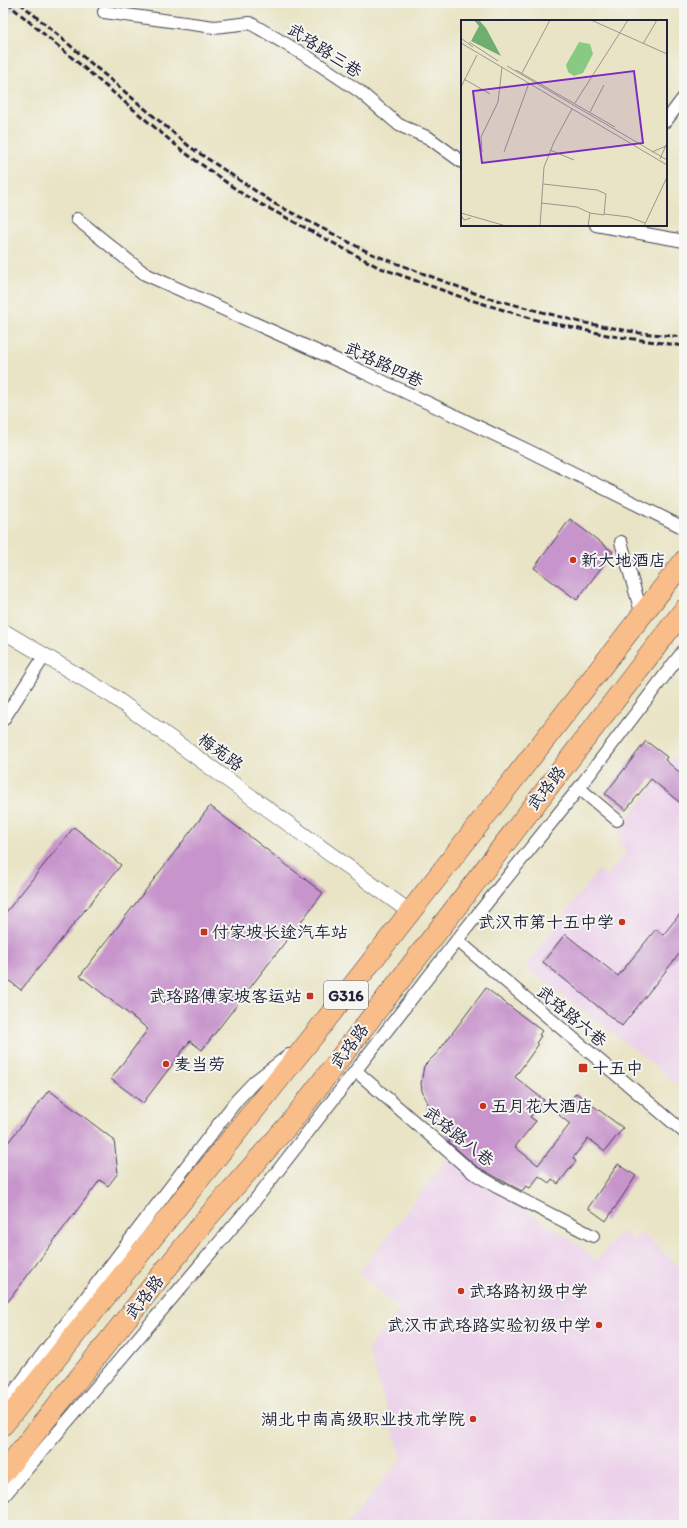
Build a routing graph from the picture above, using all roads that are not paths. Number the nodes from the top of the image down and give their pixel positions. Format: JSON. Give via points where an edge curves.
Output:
{"nodes":[{"id":1,"x":104,"y":12,"type":"dead end"},
{"id":2,"x":684,"y":97,"type":"edge"},
{"id":3,"x":667,"y":120,"type":"edge"},
{"id":4,"x":461,"y":161,"type":"edge"},
{"id":5,"x":77,"y":220,"type":"dead end"},
{"id":6,"x":602,"y":226,"type":"edge"},
{"id":7,"x":684,"y":241,"type":"edge"},
{"id":8,"x":684,"y":528,"type":"edge"},
{"id":9,"x":621,"y":542,"type":"dead end"},
{"id":10,"x":684,"y":561,"type":"edge"},
{"id":11,"x":684,"y":610,"type":"edge"},
{"id":12,"x":642,"y":616,"type":"junction"},
{"id":13,"x":3,"y":631,"type":"edge"},
{"id":14,"x":684,"y":650,"type":"edge"},
{"id":15,"x":45,"y":655,"type":"junction"},
{"id":16,"x":3,"y":720,"type":"edge"},
{"id":17,"x":579,"y":788,"type":"junction"},
{"id":18,"x":617,"y":820,"type":"dead end"},
{"id":19,"x":410,"y":912,"type":"junction"},
{"id":20,"x":457,"y":940,"type":"junction"},
{"id":21,"x":311,"y":1039,"type":"junction"},
{"id":22,"x":356,"y":1071,"type":"junction"},
{"id":23,"x":684,"y":1132,"type":"edge"},
{"id":24,"x":593,"y":1236,"type":"dead end"},
{"id":25,"x":3,"y":1406,"type":"edge"},
{"id":26,"x":3,"y":1425,"type":"edge"},
{"id":27,"x":3,"y":1473,"type":"edge"},
{"id":28,"x":3,"y":1497,"type":"edge"}],
"edges":[{"from":1,"to":4,"type":"street","name":"武珞路三巷","via":[[214,27],[250,23],[359,91],[399,125],[428,138]]},
{"from":2,"to":3,"type":"street"},
{"from":5,"to":8,"type":"street","name":"武珞路四巷","via":[[145,274],[375,378]]},
{"from":6,"to":7,"type":"street"},
{"from":9,"to":12,"type":"street"},
{"from":10,"to":12,"type":"highway","name":"武珞路","number":"G316"},
{"from":11,"to":27,"type":"highway","name":"武珞路","number":"G316","via":[[291,1122],[207,1218]]},
{"from":12,"to":19,"type":"highway","name":"武珞路","number":"G316"},
{"from":13,"to":15,"type":"street","name":"梅苑路"},
{"from":14,"to":17,"type":"street","name":"武珞路"},
{"from":15,"to":16,"type":"street"},
{"from":15,"to":19,"type":"street","name":"梅苑路","via":[[111,695]]},
{"from":17,"to":18,"type":"street"},
{"from":17,"to":20,"type":"street","name":"武珞路"},
{"from":19,"to":21,"type":"highway","name":"武珞路","number":"G316"},
{"from":20,"to":22,"type":"street","name":"武珞路"},
{"from":20,"to":23,"type":"street","name":"武珞路六巷"},
{"from":21,"to":25,"type":"street","name":"武珞路","via":[[255,1081],[237,1100]]},
{"from":21,"to":26,"type":"highway","name":"武珞路","number":"G316"},
{"from":22,"to":24,"type":"street","name":"武珞路八巷","via":[[472,1172]]},
{"from":22,"to":28,"type":"street","name":"武珞路","via":[[252,1204]]}]}
